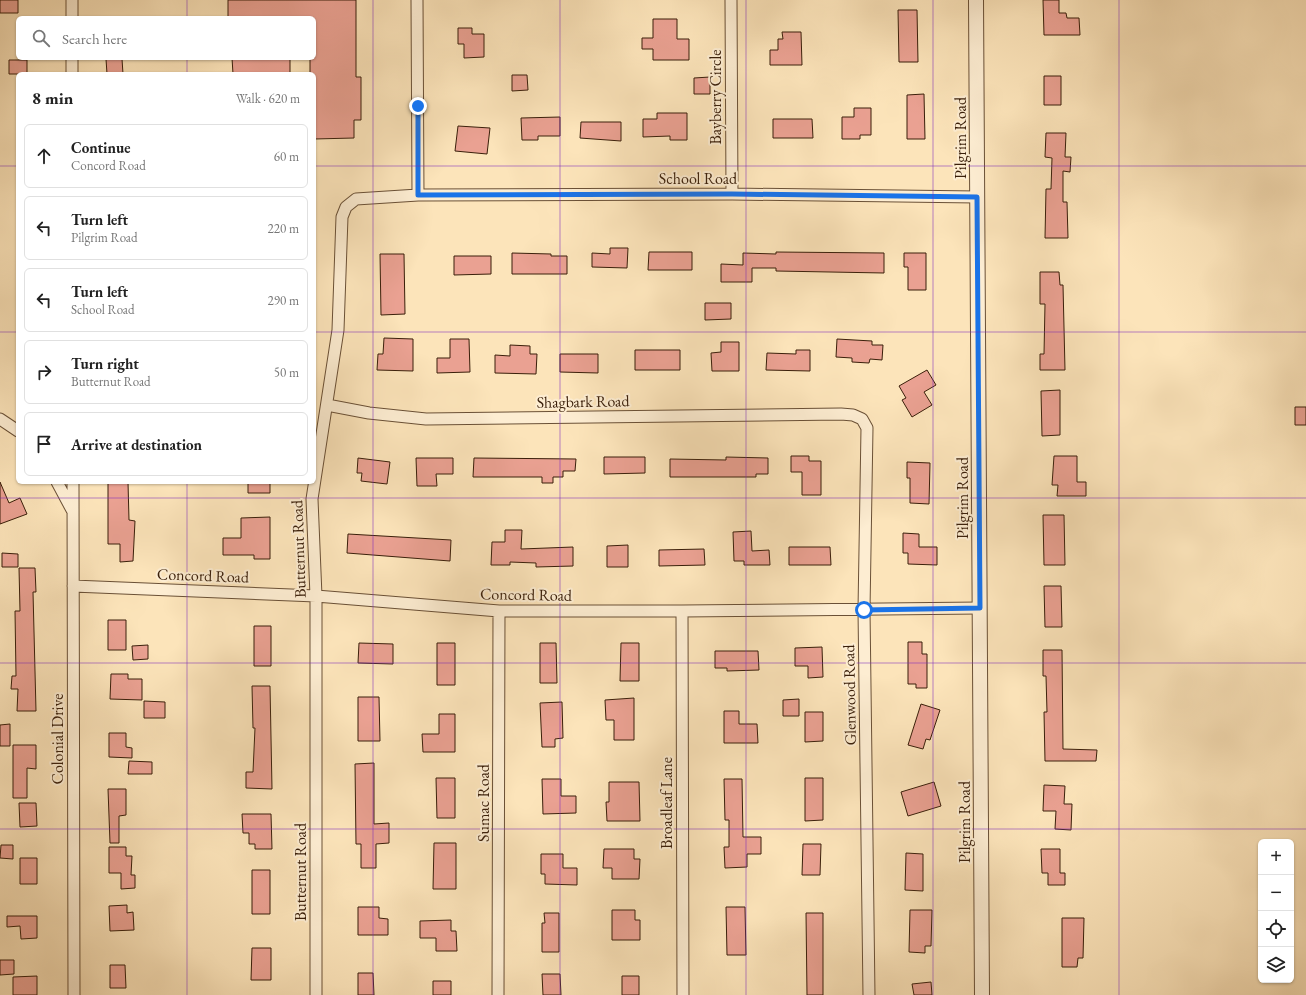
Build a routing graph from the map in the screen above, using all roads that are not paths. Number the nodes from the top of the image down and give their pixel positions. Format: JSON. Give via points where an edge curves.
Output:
{"nodes":[{"id":1,"x":72,"y":0,"type":"edge"},
{"id":2,"x":417,"y":0,"type":"edge"},
{"id":3,"x":731,"y":0,"type":"edge"},
{"id":4,"x":976,"y":0,"type":"edge"},
{"id":5,"x":72,"y":16,"type":"edge"},
{"id":6,"x":72,"y":60,"type":"edge"},
{"id":7,"x":72,"y":72,"type":"edge"},
{"id":8,"x":732,"y":194,"type":"junction"},
{"id":9,"x":418,"y":195,"type":"junction"},
{"id":10,"x":977,"y":197,"type":"junction"},
{"id":11,"x":327,"y":405,"type":"junction"},
{"id":12,"x":841,"y":414,"type":"joint"},
{"id":13,"x":0,"y":419,"type":"edge"},
{"id":14,"x":16,"y":430,"type":"edge"},
{"id":15,"x":316,"y":474,"type":"edge"},
{"id":16,"x":58,"y":484,"type":"edge"},
{"id":17,"x":73,"y":484,"type":"edge"},
{"id":18,"x":314,"y":484,"type":"edge"},
{"id":19,"x":73,"y":512,"type":"junction"},
{"id":20,"x":73,"y":586,"type":"junction"},
{"id":21,"x":316,"y":596,"type":"junction"},
{"id":22,"x":980,"y":608,"type":"junction"},
{"id":23,"x":864,"y":610,"type":"junction"},
{"id":24,"x":499,"y":611,"type":"junction"},
{"id":25,"x":682,"y":611,"type":"junction"},
{"id":26,"x":74,"y":995,"type":"edge"},
{"id":27,"x":316,"y":995,"type":"edge"},
{"id":28,"x":498,"y":995,"type":"edge"},
{"id":29,"x":683,"y":995,"type":"edge"},
{"id":30,"x":869,"y":995,"type":"edge"},
{"id":31,"x":982,"y":995,"type":"edge"}],
"edges":[{"from":1,"to":5,"type":"street"},
{"from":2,"to":9,"type":"street"},
{"from":3,"to":8,"type":"street","name":"Bayberry Circle"},
{"from":4,"to":10,"type":"street","name":"Pilgrim Road"},
{"from":6,"to":7,"type":"street"},
{"from":8,"to":9,"type":"street","name":"School Road"},
{"from":8,"to":10,"type":"street","name":"School Road"},
{"from":9,"to":11,"type":"street","name":"Butternut Road","via":[[356,199],[346,207],[342,217],[338,330]]},
{"from":10,"to":22,"type":"street","name":"Pilgrim Road"},
{"from":11,"to":12,"type":"street","name":"Shagbark Road","via":[[369,413],[426,419]]},
{"from":11,"to":15,"type":"street","name":"Butternut Road"},
{"from":12,"to":23,"type":"street","name":"Glenwood Road","via":[[853,414],[862,418],[867,428]]},
{"from":13,"to":14,"type":"street"},
{"from":16,"to":19,"type":"street"},
{"from":17,"to":19,"type":"street","name":"Colonial Drive"},
{"from":18,"to":21,"type":"street","name":"Butternut Road","via":[[312,499]]},
{"from":19,"to":20,"type":"street","name":"Colonial Drive"},
{"from":20,"to":21,"type":"street","name":"Concord Road"},
{"from":20,"to":26,"type":"street","name":"Colonial Drive"},
{"from":21,"to":24,"type":"street","name":"Concord Road"},
{"from":21,"to":27,"type":"street","name":"Butternut Road"},
{"from":22,"to":23,"type":"street","name":"Concord Road"},
{"from":22,"to":31,"type":"street","name":"Pilgrim Road"},
{"from":23,"to":25,"type":"street","name":"Concord Road"},
{"from":23,"to":30,"type":"street","name":"Glenwood Road"},
{"from":24,"to":25,"type":"street","name":"Concord Road"},
{"from":24,"to":28,"type":"street","name":"Sumac Road"},
{"from":25,"to":29,"type":"street","name":"Broadleaf Lane"}]}
